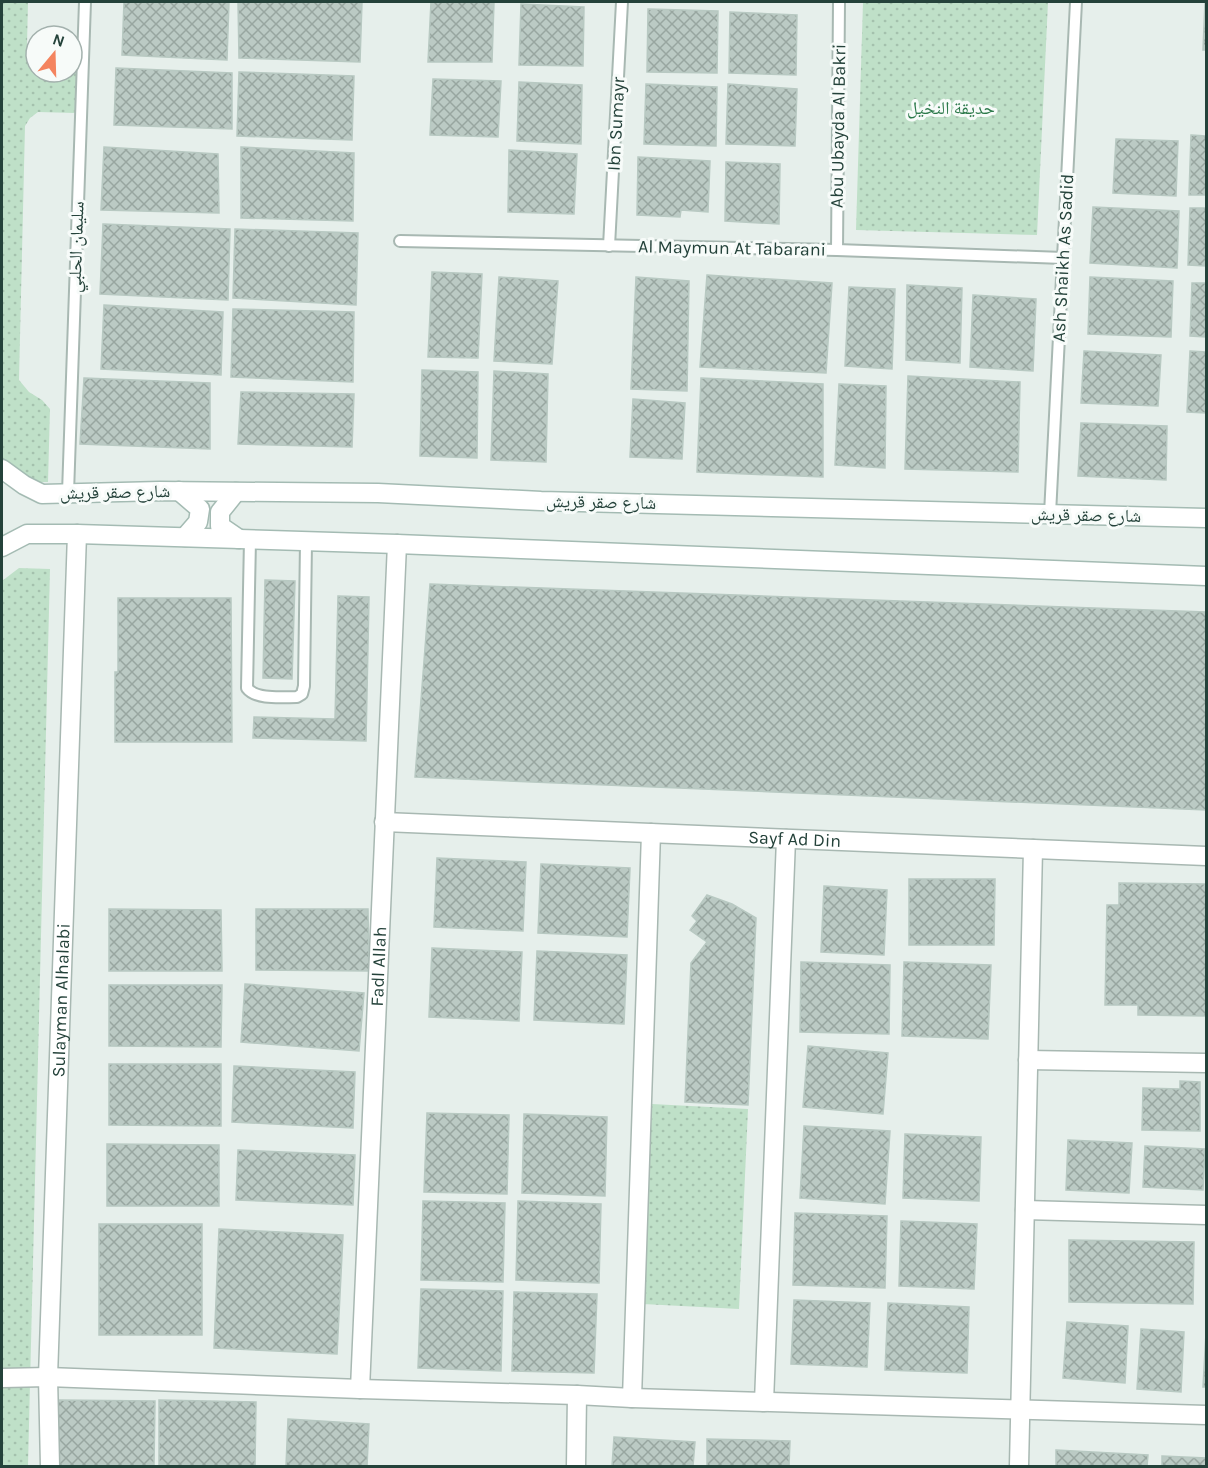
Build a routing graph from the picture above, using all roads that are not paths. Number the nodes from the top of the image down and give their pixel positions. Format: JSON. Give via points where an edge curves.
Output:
{"nodes":[{"id":1,"x":85,"y":2,"type":"edge"},
{"id":2,"x":622,"y":2,"type":"edge"},
{"id":3,"x":839,"y":2,"type":"edge"},
{"id":4,"x":1076,"y":2,"type":"edge"},
{"id":5,"x":400,"y":241,"type":"dead end"},
{"id":6,"x":609,"y":246,"type":"junction"},
{"id":7,"x":837,"y":250,"type":"junction"},
{"id":8,"x":1063,"y":258,"type":"junction"},
{"id":9,"x":2,"y":469,"type":"edge"},
{"id":10,"x":179,"y":491,"type":"junction"},
{"id":11,"x":236,"y":492,"type":"junction"},
{"id":12,"x":68,"y":493,"type":"junction"},
{"id":13,"x":1050,"y":514,"type":"junction"},
{"id":14,"x":1206,"y":518,"type":"edge"},
{"id":15,"x":77,"y":534,"type":"junction"},
{"id":16,"x":185,"y":537,"type":"junction"},
{"id":17,"x":244,"y":539,"type":"junction"},
{"id":18,"x":306,"y":542,"type":"junction"},
{"id":19,"x":397,"y":544,"type":"junction"},
{"id":20,"x":2,"y":547,"type":"edge"},
{"id":21,"x":1206,"y":576,"type":"edge"},
{"id":22,"x":384,"y":822,"type":"junction"},
{"id":23,"x":651,"y":834,"type":"junction"},
{"id":24,"x":786,"y":839,"type":"junction"},
{"id":25,"x":1033,"y":849,"type":"junction"},
{"id":26,"x":1206,"y":856,"type":"edge"},
{"id":27,"x":1028,"y":1060,"type":"junction"},
{"id":28,"x":1206,"y":1063,"type":"edge"},
{"id":29,"x":1025,"y":1210,"type":"junction"},
{"id":30,"x":1206,"y":1215,"type":"edge"},
{"id":31,"x":48,"y":1377,"type":"junction"},
{"id":32,"x":2,"y":1378,"type":"edge"},
{"id":33,"x":360,"y":1389,"type":"junction"},
{"id":34,"x":577,"y":1395,"type":"junction"},
{"id":35,"x":632,"y":1398,"type":"junction"},
{"id":36,"x":764,"y":1402,"type":"junction"},
{"id":37,"x":1020,"y":1410,"type":"junction"},
{"id":38,"x":1206,"y":1415,"type":"edge"},
{"id":39,"x":50,"y":1467,"type":"edge"},
{"id":40,"x":576,"y":1467,"type":"edge"},
{"id":41,"x":1018,"y":1467,"type":"edge"}],
"edges":[{"from":1,"to":12,"type":"lane","name":"سليمان الحلبي"},
{"from":2,"to":6,"type":"lane","name":"Ibn Sumayr"},
{"from":3,"to":7,"type":"lane","name":"Abu Ubayda Al Bakri"},
{"from":4,"to":8,"type":"lane","name":"Ash Shaikh As Sadid"},
{"from":5,"to":6,"type":"lane","name":"Al Maymun At Tabarani"},
{"from":6,"to":7,"type":"lane","name":"Al Maymun At Tabarani"},
{"from":7,"to":8,"type":"lane","name":"Al Maymun At Tabarani"},
{"from":8,"to":13,"type":"lane","name":"Ash Shaikh As Sadid"},
{"from":9,"to":12,"type":"street","name":"شارع صقر قريش","via":[[42,494]]},
{"from":10,"to":11,"type":"street","name":"شارع صقر قريش"},
{"from":10,"to":12,"type":"street","name":"شارع صقر قريش"},
{"from":10,"to":16,"type":"street","via":[[200,509],[198,522]]},
{"from":11,"to":13,"type":"street","name":"شارع صقر قريش"},
{"from":11,"to":17,"type":"street","via":[[220,512],[220,526]]},
{"from":13,"to":14,"type":"street","name":"شارع صقر قريش"},
{"from":15,"to":16,"type":"street"},
{"from":15,"to":20,"type":"street","via":[[27,534]]},
{"from":15,"to":31,"type":"street","name":"Sulayman Alhalabi"},
{"from":16,"to":17,"type":"street"},
{"from":17,"to":18,"type":"street"},
{"from":17,"to":18,"type":"lane","via":[[247,688],[258,696],[297,698],[304,686]]},
{"from":18,"to":19,"type":"street"},
{"from":19,"to":21,"type":"street"},
{"from":19,"to":22,"type":"street","name":"Fadl Allah"},
{"from":22,"to":23,"type":"street","name":"Sayf Ad Din"},
{"from":22,"to":33,"type":"street","name":"Fadl Allah"},
{"from":23,"to":24,"type":"street","name":"Sayf Ad Din"},
{"from":23,"to":35,"type":"street"},
{"from":24,"to":25,"type":"street","name":"Sayf Ad Din"},
{"from":24,"to":36,"type":"street"},
{"from":25,"to":26,"type":"street","name":"Sayf Ad Din"},
{"from":25,"to":27,"type":"street"},
{"from":27,"to":28,"type":"street"},
{"from":27,"to":29,"type":"street"},
{"from":29,"to":30,"type":"street"},
{"from":29,"to":37,"type":"street"},
{"from":31,"to":32,"type":"street"},
{"from":31,"to":33,"type":"street"},
{"from":31,"to":39,"type":"street","name":"Sulayman Alhalabi"},
{"from":33,"to":34,"type":"street"},
{"from":34,"to":35,"type":"street"},
{"from":34,"to":40,"type":"street"},
{"from":35,"to":36,"type":"street"},
{"from":36,"to":37,"type":"street"},
{"from":37,"to":38,"type":"street"},
{"from":37,"to":41,"type":"street"}]}
